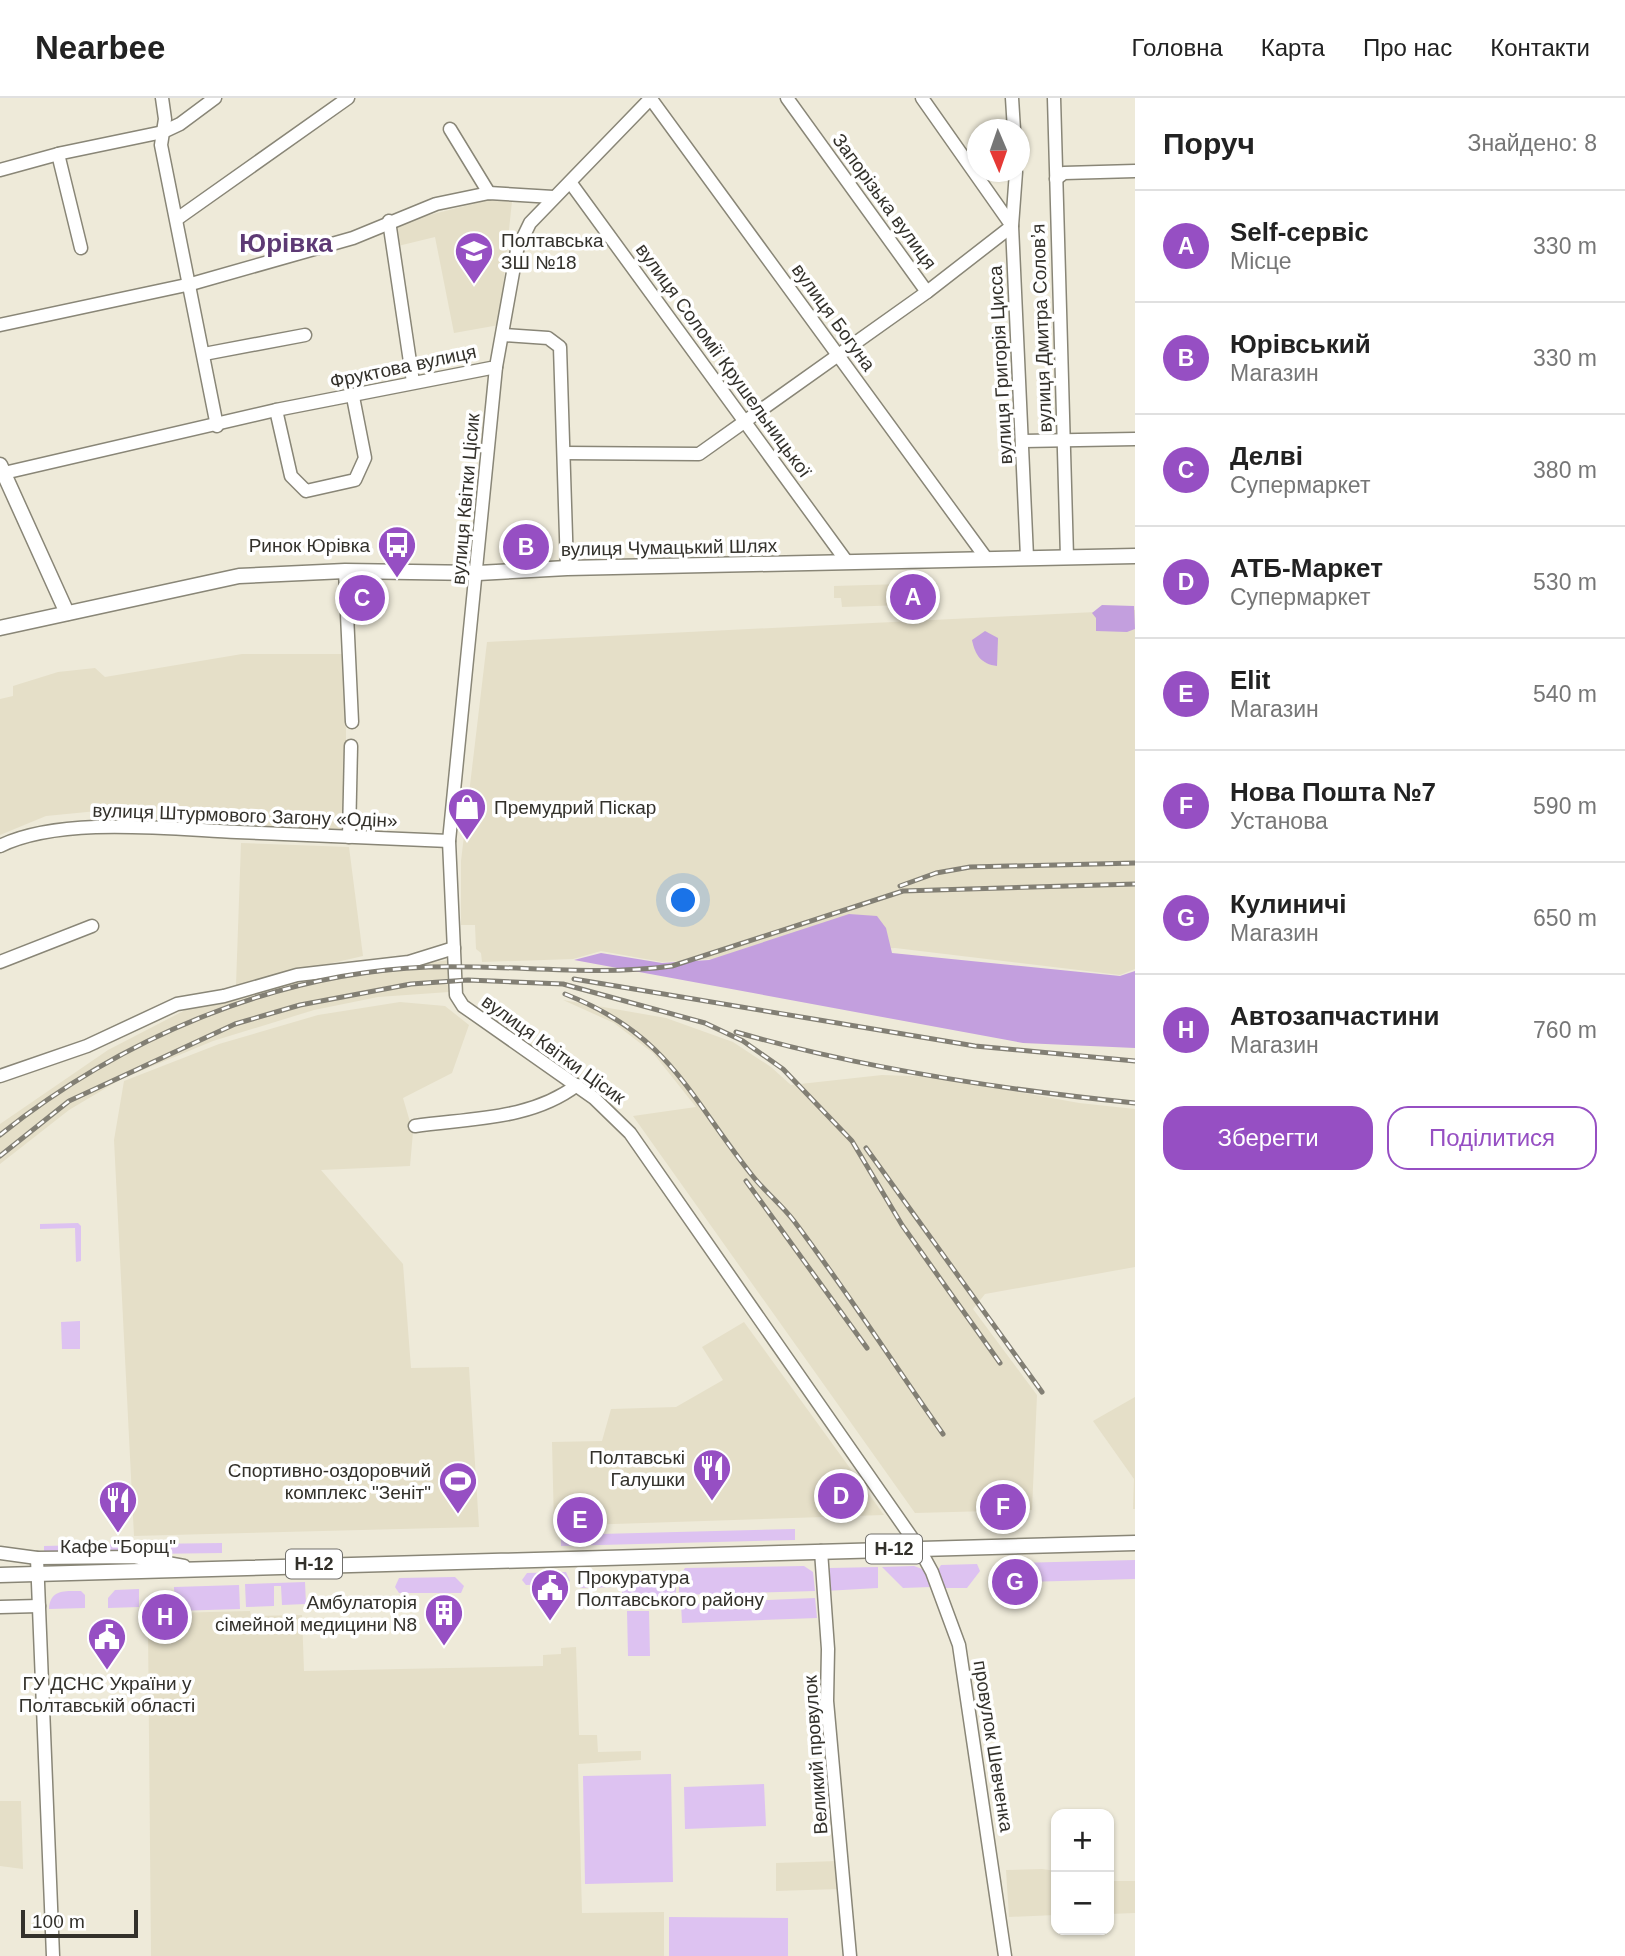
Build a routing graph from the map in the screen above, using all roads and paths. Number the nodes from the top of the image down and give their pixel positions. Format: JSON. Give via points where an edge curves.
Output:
{"nodes":[{"id":1,"x":162,"y":98,"type":"edge"},
{"id":2,"x":215,"y":98,"type":"edge"},
{"id":3,"x":348,"y":98,"type":"edge"},
{"id":4,"x":651,"y":98,"type":"edge"},
{"id":5,"x":787,"y":98,"type":"edge"},
{"id":6,"x":922,"y":98,"type":"edge"},
{"id":7,"x":1012,"y":98,"type":"edge"},
{"id":8,"x":1054,"y":98,"type":"edge"},
{"id":9,"x":1013,"y":119,"type":"edge"},
{"id":10,"x":450,"y":130,"type":"dead end"},
{"id":11,"x":163,"y":132,"type":"junction"},
{"id":12,"x":58,"y":153,"type":"junction"},
{"id":13,"x":0,"y":170,"type":"edge"},
{"id":14,"x":1135,"y":171,"type":"edge"},
{"id":15,"x":1056,"y":179,"type":"junction"},
{"id":16,"x":570,"y":182,"type":"junction"},
{"id":17,"x":1015,"y":182,"type":"edge"},
{"id":18,"x":489,"y":193,"type":"junction"},
{"id":19,"x":553,"y":197,"type":"junction"},
{"id":20,"x":177,"y":219,"type":"junction"},
{"id":21,"x":389,"y":221,"type":"junction"},
{"id":22,"x":1012,"y":226,"type":"junction"},
{"id":23,"x":81,"y":248,"type":"dead end"},
{"id":24,"x":191,"y":284,"type":"junction"},
{"id":25,"x":927,"y":292,"type":"junction"},
{"id":26,"x":0,"y":325,"type":"edge"},
{"id":27,"x":305,"y":335,"type":"dead end"},
{"id":28,"x":503,"y":335,"type":"junction"},
{"id":29,"x":204,"y":354,"type":"junction"},
{"id":30,"x":838,"y":355,"type":"junction"},
{"id":31,"x":496,"y":367,"type":"junction"},
{"id":32,"x":413,"y":382,"type":"junction"},
{"id":33,"x":353,"y":397,"type":"junction"},
{"id":34,"x":276,"y":410,"type":"junction"},
{"id":35,"x":747,"y":421,"type":"junction"},
{"id":36,"x":217,"y":426,"type":"junction"},
{"id":37,"x":1135,"y":439,"type":"edge"},
{"id":38,"x":1064,"y":441,"type":"junction"},
{"id":39,"x":1023,"y":442,"type":"junction"},
{"id":40,"x":564,"y":453,"type":"junction"},
{"id":41,"x":2,"y":469,"type":"edge"},
{"id":42,"x":1135,"y":556,"type":"edge"},
{"id":43,"x":1027,"y":557,"type":"junction"},
{"id":44,"x":1067,"y":557,"type":"junction"},
{"id":45,"x":986,"y":558,"type":"junction"},
{"id":46,"x":847,"y":562,"type":"junction"},
{"id":47,"x":567,"y":568,"type":"junction"},
{"id":48,"x":345,"y":571,"type":"junction"},
{"id":49,"x":478,"y":573,"type":"junction"},
{"id":50,"x":67,"y":614,"type":"junction"},
{"id":51,"x":0,"y":628,"type":"edge"},
{"id":52,"x":352,"y":722,"type":"dead end"},
{"id":53,"x":351,"y":746,"type":"dead end"},
{"id":54,"x":349,"y":837,"type":"junction"},
{"id":55,"x":449,"y":841,"type":"junction"},
{"id":56,"x":0,"y":846,"type":"edge"},
{"id":57,"x":92,"y":926,"type":"dead end"},
{"id":58,"x":454,"y":948,"type":"junction"},
{"id":59,"x":0,"y":962,"type":"edge"},
{"id":60,"x":0,"y":1076,"type":"edge"},
{"id":61,"x":577,"y":1085,"type":"junction"},
{"id":62,"x":415,"y":1126,"type":"dead end"},
{"id":63,"x":1135,"y":1543,"type":"edge"},
{"id":64,"x":919,"y":1548,"type":"junction"},
{"id":65,"x":821,"y":1551,"type":"junction"},
{"id":66,"x":0,"y":1553,"type":"edge"},
{"id":67,"x":37,"y":1558,"type":"junction"},
{"id":68,"x":194,"y":1569,"type":"junction"},
{"id":69,"x":38,"y":1574,"type":"junction"},
{"id":70,"x":0,"y":1575,"type":"edge"},
{"id":71,"x":39,"y":1606,"type":"junction"},
{"id":72,"x":0,"y":1607,"type":"edge"},
{"id":73,"x":53,"y":1956,"type":"edge"},
{"id":74,"x":850,"y":1956,"type":"edge"},
{"id":75,"x":1005,"y":1956,"type":"edge"}],
"edges":[{"from":1,"to":11,"type":"street"},
{"from":2,"to":11,"type":"street"},
{"from":3,"to":20,"type":"street"},
{"from":4,"to":16,"type":"street","name":"Фруктова вулиця"},
{"from":4,"to":30,"type":"street","name":"вулиця Богуна"},
{"from":5,"to":25,"type":"street","name":"Запорізька вулиця"},
{"from":6,"to":22,"type":"street"},
{"from":7,"to":9,"type":"street"},
{"from":8,"to":15,"type":"street","name":"вулиця Дмитра Соловʼя"},
{"from":10,"to":18,"type":"street"},
{"from":11,"to":12,"type":"street"},
{"from":11,"to":20,"type":"street","via":[[161,145]]},
{"from":12,"to":13,"type":"street"},
{"from":12,"to":23,"type":"street"},
{"from":14,"to":15,"type":"street","via":[[1064,173]]},
{"from":15,"to":38,"type":"street","name":"вулиця Дмитра Соловʼя"},
{"from":16,"to":19,"type":"street","name":"Фруктова вулиця"},
{"from":16,"to":35,"type":"street","name":"вулиця Соломії Крушельницької"},
{"from":17,"to":22,"type":"street","name":"вулиця Григорія Цисса"},
{"from":18,"to":19,"type":"street"},
{"from":18,"to":21,"type":"street","via":[[436,204]]},
{"from":19,"to":28,"type":"street","name":"Фруктова вулиця","via":[[530,223],[517,250]]},
{"from":20,"to":24,"type":"street"},
{"from":21,"to":24,"type":"street","via":[[353,238]]},
{"from":21,"to":32,"type":"street"},
{"from":22,"to":25,"type":"street"},
{"from":22,"to":39,"type":"street","name":"вулиця Григорія Цисса"},
{"from":24,"to":26,"type":"street"},
{"from":24,"to":29,"type":"street"},
{"from":25,"to":30,"type":"street"},
{"from":27,"to":29,"type":"street"},
{"from":28,"to":31,"type":"street","name":"Фруктова вулиця"},
{"from":28,"to":40,"type":"street","via":[[548,338],[560,347]]},
{"from":29,"to":36,"type":"street"},
{"from":30,"to":35,"type":"street"},
{"from":30,"to":45,"type":"street","name":"вулиця Богуна"},
{"from":31,"to":32,"type":"street","name":"Фруктова вулиця"},
{"from":31,"to":49,"type":"street","name":"вулиця Квітки Цісик"},
{"from":32,"to":33,"type":"street","name":"Фруктова вулиця"},
{"from":33,"to":34,"type":"street","name":"Фруктова вулиця"},
{"from":33,"to":34,"type":"street","via":[[365,458],[355,480],[306,491],[291,476]]},
{"from":34,"to":36,"type":"street","name":"Фруктова вулиця"},
{"from":35,"to":40,"type":"street","via":[[699,454]]},
{"from":35,"to":46,"type":"street","name":"вулиця Соломії Крушельницької"},
{"from":36,"to":41,"type":"street","name":"Фруктова вулиця"},
{"from":37,"to":38,"type":"street"},
{"from":38,"to":39,"type":"street"},
{"from":38,"to":44,"type":"street","name":"вулиця Дмитра Соловʼя"},
{"from":39,"to":43,"type":"street","name":"вулиця Григорія Цисса"},
{"from":40,"to":47,"type":"street"},
{"from":41,"to":50,"type":"main road"},
{"from":42,"to":44,"type":"main road","name":"вулиця Чумацький Шлях"},
{"from":43,"to":44,"type":"main road","name":"вулиця Чумацький Шлях"},
{"from":43,"to":45,"type":"main road","name":"вулиця Чумацький Шлях"},
{"from":45,"to":46,"type":"main road","name":"вулиця Чумацький Шлях"},
{"from":46,"to":47,"type":"main road","name":"вулиця Чумацький Шлях"},
{"from":47,"to":49,"type":"main road","name":"вулиця Чумацький Шлях"},
{"from":48,"to":49,"type":"main road","name":"вулиця Чумацький Шлях"},
{"from":48,"to":50,"type":"main road","name":"вулиця Чумацький Шлях","via":[[239,576]]},
{"from":48,"to":52,"type":"street"},
{"from":49,"to":55,"type":"street","name":"вулиця Квітки Цісик"},
{"from":50,"to":51,"type":"main road","name":"вулиця Чумацький Шлях"},
{"from":53,"to":54,"type":"street"},
{"from":54,"to":55,"type":"street","name":"вулиця Штурмового Загону «Одін»"},
{"from":54,"to":56,"type":"street","name":"вулиця Штурмового Загону «Одін»","via":[[136,827],[50,831]]},
{"from":55,"to":58,"type":"street","name":"вулиця Квітки Цісик"},
{"from":57,"to":59,"type":"street"},
{"from":58,"to":60,"type":"street","via":[[409,962],[297,975],[177,1004],[88,1046]]},
{"from":58,"to":61,"type":"street","name":"вулиця Квітки Цісик","via":[[460,1003]]},
{"from":61,"to":62,"type":"street","via":[[530,1111]]},
{"from":61,"to":64,"type":"street","name":"вулиця Квітки Цісик","via":[[630,1133]]},
{"from":63,"to":64,"type":"main road","number":"Н-12"},
{"from":64,"to":65,"type":"main road","number":"Н-12"},
{"from":64,"to":75,"type":"street","name":"провулок Шевченка","via":[[959,1645]]},
{"from":65,"to":68,"type":"main road","number":"Н-12"},
{"from":65,"to":74,"type":"street","name":"Великий провулок","via":[[827,1701]]},
{"from":66,"to":67,"type":"street"},
{"from":67,"to":68,"type":"street","via":[[134,1557]]},
{"from":67,"to":69,"type":"street"},
{"from":68,"to":69,"type":"main road","number":"Н-12"},
{"from":69,"to":70,"type":"main road"},
{"from":69,"to":71,"type":"street"},
{"from":71,"to":72,"type":"street"},
{"from":71,"to":73,"type":"street"}]}
